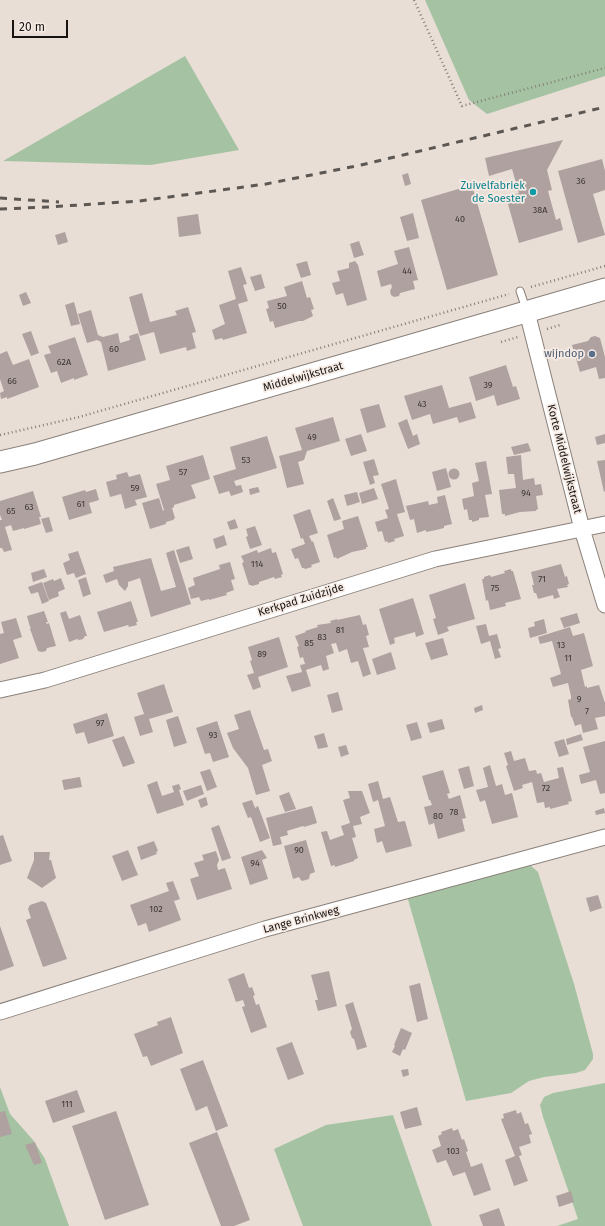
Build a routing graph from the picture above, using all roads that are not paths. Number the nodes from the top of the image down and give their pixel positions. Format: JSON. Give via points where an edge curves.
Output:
{"nodes":[{"id":1,"x":605,"y":289,"type":"edge"},
{"id":2,"x":520,"y":291,"type":"road end"},
{"id":3,"x":527,"y":312,"type":"junction"},
{"id":4,"x":0,"y":462,"type":"edge"},
{"id":5,"x":605,"y":524,"type":"edge"},
{"id":6,"x":582,"y":529,"type":"junction"},
{"id":7,"x":605,"y":605,"type":"edge"},
{"id":8,"x":0,"y":690,"type":"edge"},
{"id":9,"x":605,"y":837,"type":"edge"},
{"id":10,"x":0,"y":1012,"type":"edge"}],
"edges":[{"from":1,"to":3,"type":"main road","name":"Middelwijkstraat"},
{"from":2,"to":3,"type":"lane"},
{"from":3,"to":4,"type":"main road","name":"Middelwijkstraat"},
{"from":3,"to":6,"type":"street","name":"Korte Middelwijkstraat"},
{"from":5,"to":6,"type":"street","name":"Kerkpad Zuidzijde"},
{"from":6,"to":7,"type":"street","name":"Korte Middelwijkstraat"},
{"from":6,"to":8,"type":"street","name":"Kerkpad Zuidzijde","via":[[435,558],[44,680]]},
{"from":9,"to":10,"type":"street","name":"Lange Brinkweg","via":[[265,929]]}]}
